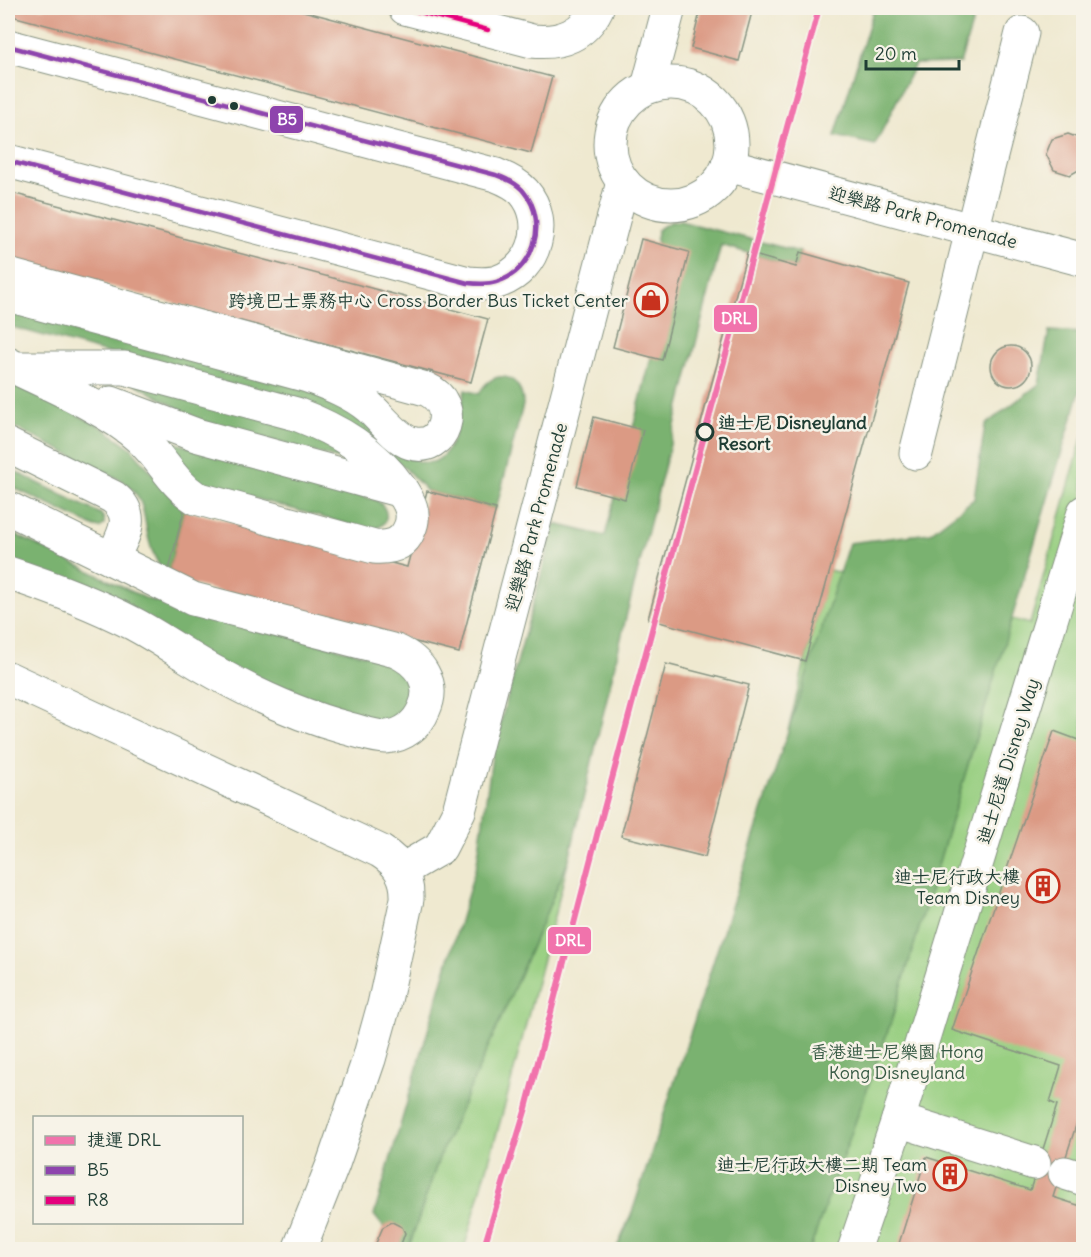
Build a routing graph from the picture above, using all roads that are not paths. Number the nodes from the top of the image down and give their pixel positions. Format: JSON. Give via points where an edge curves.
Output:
{"nodes":[{"id":1,"x":405,"y":8,"type":"edge"},
{"id":2,"x":597,"y":8,"type":"edge"},
{"id":3,"x":669,"y":8,"type":"edge"},
{"id":4,"x":1022,"y":33,"type":"dead end"},
{"id":5,"x":16,"y":51,"type":"edge"},
{"id":6,"x":648,"y":87,"type":"junction"},
{"id":7,"x":8,"y":161,"type":"edge"},
{"id":8,"x":728,"y":165,"type":"junction"},
{"id":9,"x":623,"y":182,"type":"junction"},
{"id":10,"x":972,"y":230,"type":"junction"},
{"id":11,"x":1082,"y":259,"type":"edge"},
{"id":12,"x":8,"y":275,"type":"edge"},
{"id":13,"x":8,"y":295,"type":"edge"},
{"id":14,"x":12,"y":366,"type":"edge"},
{"id":15,"x":8,"y":445,"type":"edge"},
{"id":16,"x":916,"y":453,"type":"dead end"},
{"id":17,"x":402,"y":491,"type":"junction"},
{"id":18,"x":8,"y":508,"type":"edge"},
{"id":19,"x":1083,"y":512,"type":"edge"},
{"id":20,"x":112,"y":559,"type":"junction"},
{"id":21,"x":8,"y":573,"type":"edge"},
{"id":22,"x":8,"y":678,"type":"edge"},
{"id":23,"x":402,"y":870,"type":"junction"},
{"id":24,"x":898,"y":1120,"type":"junction"},
{"id":25,"x":1034,"y":1163,"type":"dead end"},
{"id":26,"x":299,"y":1250,"type":"edge"},
{"id":27,"x":854,"y":1250,"type":"edge"}],
"edges":[{"from":1,"to":2,"type":"street","via":[[547,43],[577,33]]},
{"from":3,"to":6,"type":"street"},
{"from":4,"to":10,"type":"street"},
{"from":5,"to":7,"type":"street","via":[[496,175],[511,181],[532,204],[537,235],[525,264],[506,278],[484,284],[468,282]]},
{"from":6,"to":8,"type":"street","via":[[686,84],[718,104],[733,140]]},
{"from":6,"to":9,"type":"street","via":[[619,111],[612,129],[610,148]]},
{"from":8,"to":9,"type":"street","via":[[710,192],[693,202],[655,203],[637,196]]},
{"from":8,"to":10,"type":"street","name":"迎樂路 Park Promenade"},
{"from":9,"to":23,"type":"street","name":"迎樂路 Park Promenade","via":[[459,811],[440,848]]},
{"from":10,"to":11,"type":"street","name":"迎樂路 Park Promenade"},
{"from":10,"to":16,"type":"street"},
{"from":12,"to":13,"type":"street","via":[[426,389],[441,400],[446,418],[444,428],[430,441],[411,443],[367,406],[329,383]]},
{"from":14,"to":17,"type":"street","via":[[196,435]]},
{"from":14,"to":17,"type":"street","via":[[125,368],[296,414],[333,429],[365,450]]},
{"from":14,"to":17,"type":"street","via":[[125,426],[185,491],[209,502],[386,548],[398,544],[412,525],[413,513]]},
{"from":15,"to":20,"type":"street","via":[[120,503],[126,511],[127,523]]},
{"from":18,"to":20,"type":"street"},
{"from":19,"to":24,"type":"street","name":"迪士尼道 Disney Way"},
{"from":20,"to":21,"type":"street","via":[[193,599],[408,657],[427,684],[421,717],[412,727],[387,737],[292,710],[214,672],[135,625]]},
{"from":22,"to":23,"type":"street","via":[[380,851]]},
{"from":23,"to":26,"type":"street","via":[[407,898],[381,1016],[351,1112]]},
{"from":24,"to":25,"type":"street"},
{"from":24,"to":27,"type":"street","name":"迪士尼道 Disney Way"}]}
